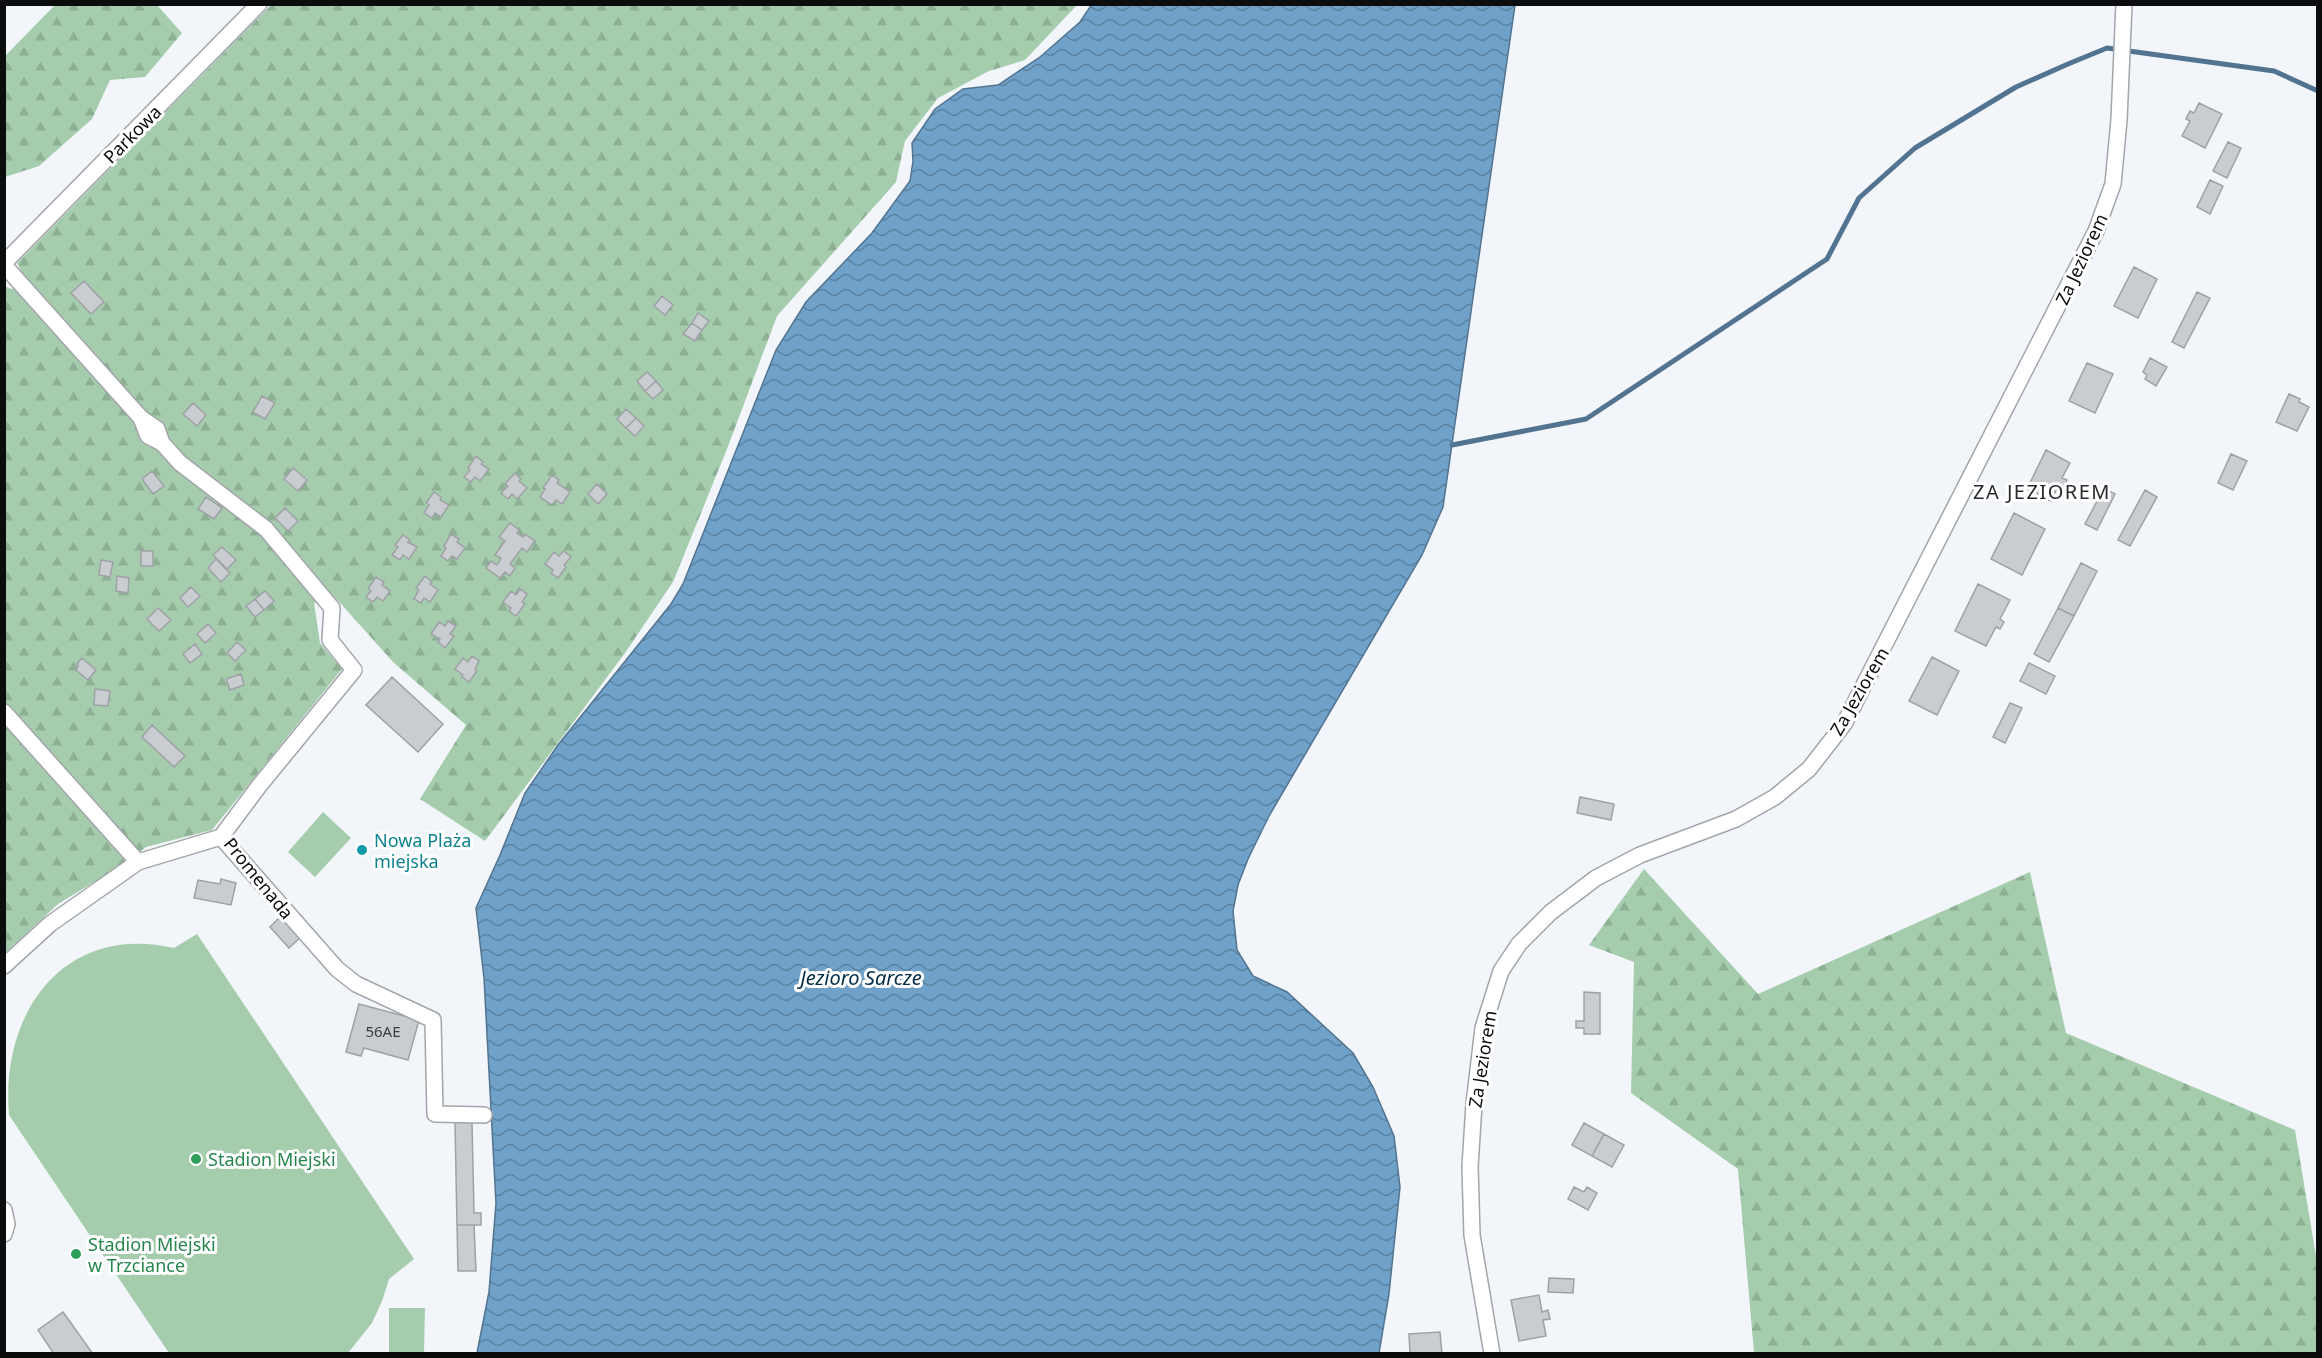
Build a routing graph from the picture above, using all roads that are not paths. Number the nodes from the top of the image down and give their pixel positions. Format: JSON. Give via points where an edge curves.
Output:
{"nodes":[{"id":1,"x":259,"y":4,"type":"edge"},
{"id":2,"x":2124,"y":4,"type":"edge"},
{"id":3,"x":4,"y":264,"type":"edge"},
{"id":4,"x":4,"y":712,"type":"edge"},
{"id":5,"x":221,"y":837,"type":"junction"},
{"id":6,"x":138,"y":862,"type":"junction"},
{"id":7,"x":4,"y":966,"type":"edge"},
{"id":8,"x":484,"y":1115,"type":"dead end"},
{"id":9,"x":4,"y":1210,"type":"edge"},
{"id":10,"x":4,"y":1234,"type":"edge"},
{"id":11,"x":1492,"y":1353,"type":"edge"}],
"edges":[{"from":1,"to":3,"type":"street","name":"Parkowa"},
{"from":2,"to":11,"type":"street","name":"Za Jeziorem","via":[[2113,184],[2097,231],[1844,724],[1809,769],[1774,797],[1736,819],[1640,855],[1596,878],[1543,920],[1519,944],[1501,971],[1484,1028],[1473,1104],[1470,1167],[1472,1235]]},
{"from":3,"to":5,"type":"street","name":"Promenada","via":[[141,418],[148,436],[162,443],[180,463],[266,529],[332,608],[330,640],[354,670]]},
{"from":4,"to":6,"type":"street"},
{"from":5,"to":6,"type":"street"},
{"from":5,"to":8,"type":"street","name":"Promenada","via":[[337,969],[356,984],[433,1020],[435,1114]]},
{"from":6,"to":7,"type":"street","via":[[50,924]]},
{"from":9,"to":10,"type":"street"}]}
